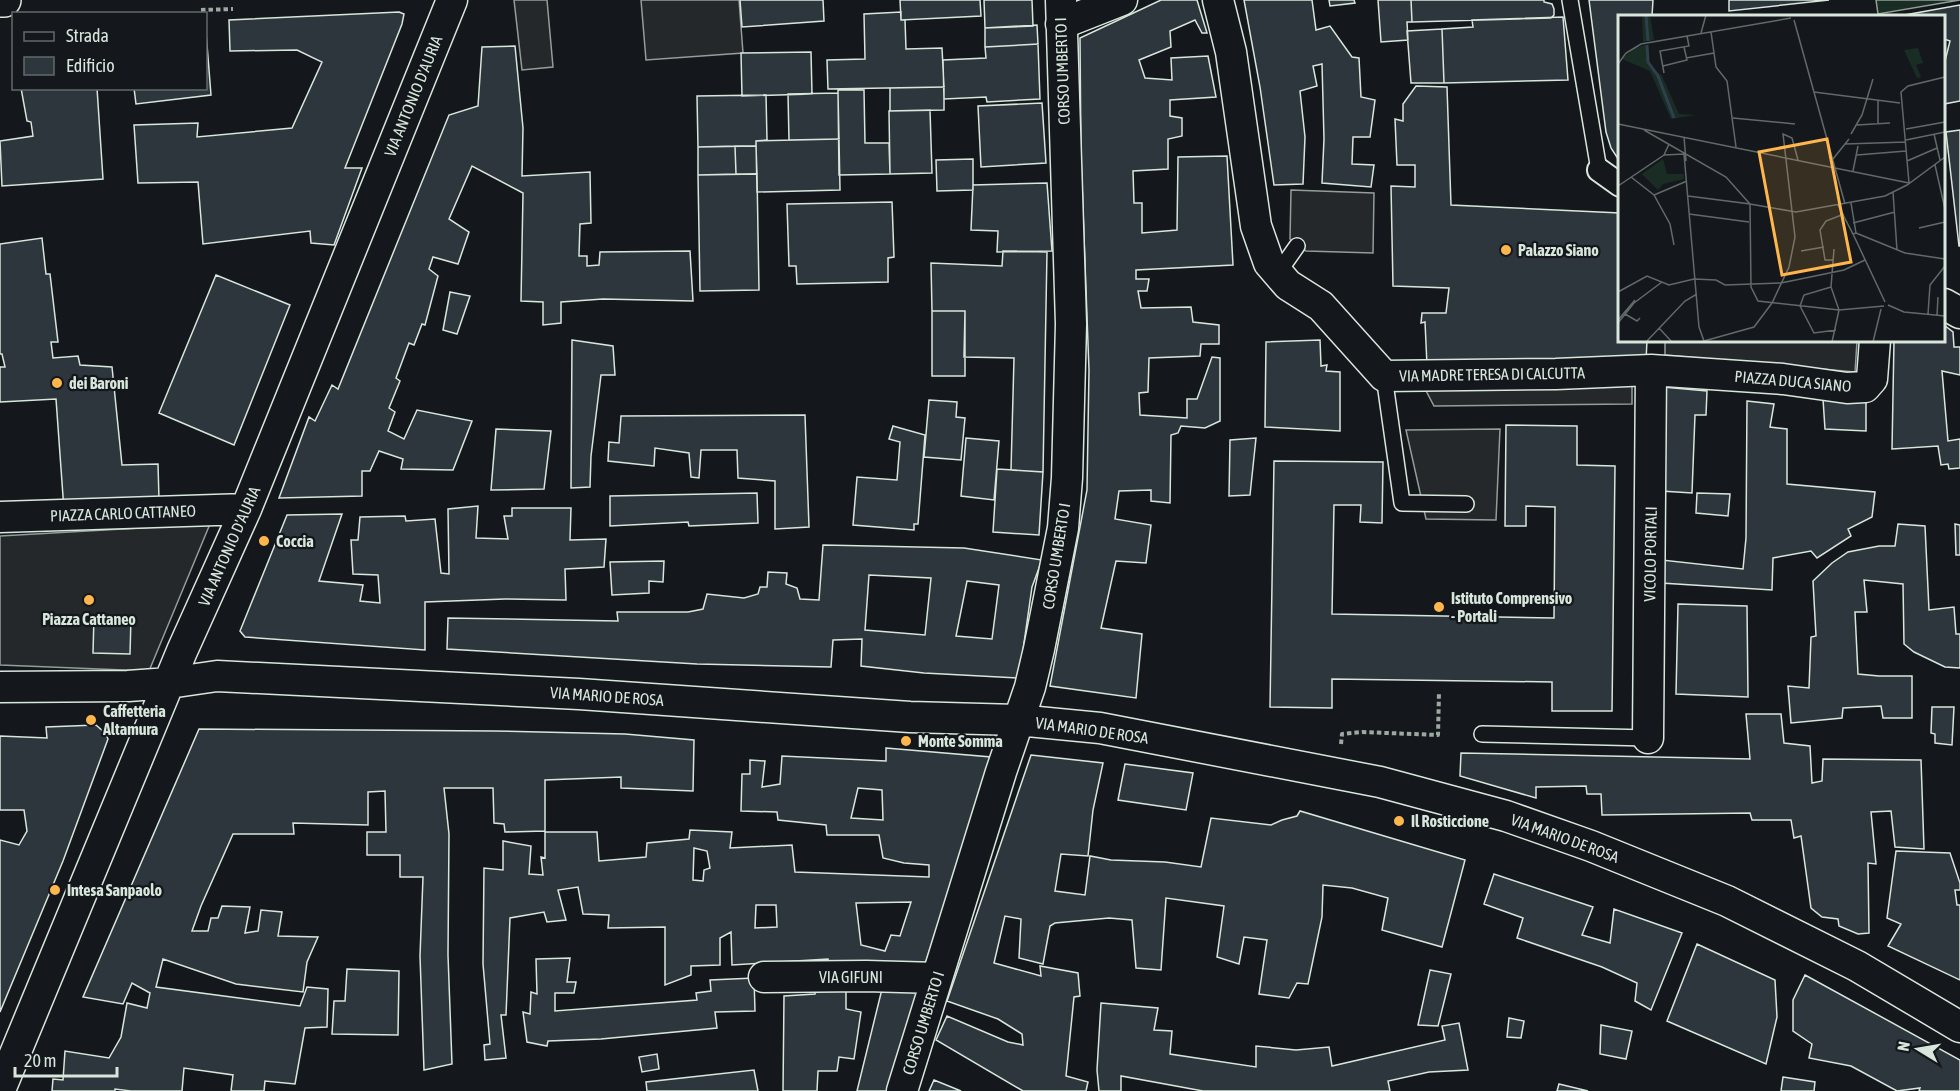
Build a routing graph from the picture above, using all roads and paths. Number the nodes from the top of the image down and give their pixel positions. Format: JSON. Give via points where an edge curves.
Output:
{"nodes":[{"id":1,"x":452,"y":0,"type":"edge"},
{"id":2,"x":1122,"y":0,"type":"edge"},
{"id":3,"x":1218,"y":0,"type":"edge"},
{"id":4,"x":1570,"y":0,"type":"edge"},
{"id":5,"x":233,"y":9,"type":"dead end"},
{"id":6,"x":201,"y":10,"type":"dead end"},
{"id":7,"x":1061,"y":12,"type":"edge"},
{"id":8,"x":1599,"y":170,"type":"joint"},
{"id":9,"x":1618,"y":184,"type":"edge"},
{"id":10,"x":1297,"y":246,"type":"dead end"},
{"id":11,"x":1278,"y":273,"type":"junction"},
{"id":12,"x":1945,"y":305,"type":"edge"},
{"id":13,"x":1960,"y":313,"type":"edge"},
{"id":14,"x":1875,"y":342,"type":"edge"},
{"id":15,"x":1651,"y":370,"type":"junction"},
{"id":16,"x":1707,"y":374,"type":"joint"},
{"id":17,"x":1384,"y":376,"type":"junction"},
{"id":18,"x":1466,"y":504,"type":"dead end"},
{"id":19,"x":246,"y":509,"type":"junction"},
{"id":20,"x":0,"y":517,"type":"edge"},
{"id":21,"x":169,"y":683,"type":"junction"},
{"id":22,"x":0,"y":687,"type":"edge"},
{"id":23,"x":1439,"y":692,"type":"dead end"},
{"id":24,"x":1017,"y":720,"type":"junction"},
{"id":25,"x":1362,"y":732,"type":"dead end"},
{"id":26,"x":1482,"y":734,"type":"dead end"},
{"id":27,"x":1648,"y":738,"type":"joint"},
{"id":28,"x":764,"y":977,"type":"dead end"},
{"id":29,"x":937,"y":978,"type":"junction"},
{"id":30,"x":1960,"y":1027,"type":"edge"},
{"id":31,"x":0,"y":1090,"type":"edge"},
{"id":32,"x":902,"y":1091,"type":"edge"}],
"edges":[{"from":1,"to":19,"type":"street","name":"VIA ANTONIO D'AURIA"},
{"from":2,"to":7,"type":"street"},
{"from":3,"to":11,"type":"street","name":"VIA MADRE TERESA DI CALCUTTA","via":[[1231,52],[1256,226],[1269,263]]},
{"from":4,"to":8,"type":"lane"},
{"from":5,"to":6,"type":"path"},
{"from":7,"to":24,"type":"street","name":"CORSO UMBERTO I","via":[[1071,324],[1066,488],[1063,528],[1039,649]]},
{"from":8,"to":9,"type":"street"},
{"from":10,"to":11,"type":"lane"},
{"from":11,"to":17,"type":"street","name":"VIA MADRE TERESA DI CALCUTTA","via":[[1288,285],[1321,306]]},
{"from":12,"to":13,"type":"street"},
{"from":14,"to":16,"type":"street","name":"PIAZZA DUCA SIANO","via":[[1872,379],[1865,387]]},
{"from":15,"to":16,"type":"street","name":"VIA MADRE TERESA DI CALCUTTA"},
{"from":15,"to":17,"type":"street","name":"VIA MADRE TERESA DI CALCUTTA"},
{"from":15,"to":27,"type":"street","name":"VICOLO PORTALI"},
{"from":17,"to":18,"type":"lane","via":[[1402,503]]},
{"from":19,"to":20,"type":"street","name":"PIAZZA CARLO CATTANEO"},
{"from":19,"to":21,"type":"street","name":"VIA ANTONIO D'AURIA"},
{"from":21,"to":22,"type":"street"},
{"from":21,"to":24,"type":"street","name":"VIA MARIO DE ROSA","via":[[217,676]]},
{"from":21,"to":31,"type":"street","name":"VIA ANTONIO D'AURIA"},
{"from":23,"to":25,"type":"path","via":[[1437,735]]},
{"from":24,"to":29,"type":"street","name":"CORSO UMBERTO I"},
{"from":24,"to":30,"type":"street","name":"VIA MARIO DE ROSA","via":[[1100,728],[1248,756],[1399,787],[1506,816],[1727,901],[1857,966]]},
{"from":26,"to":27,"type":"lane"},
{"from":28,"to":29,"type":"street","name":"VIA GIFUNI"},
{"from":29,"to":32,"type":"street","name":"CORSO UMBERTO I"}]}
